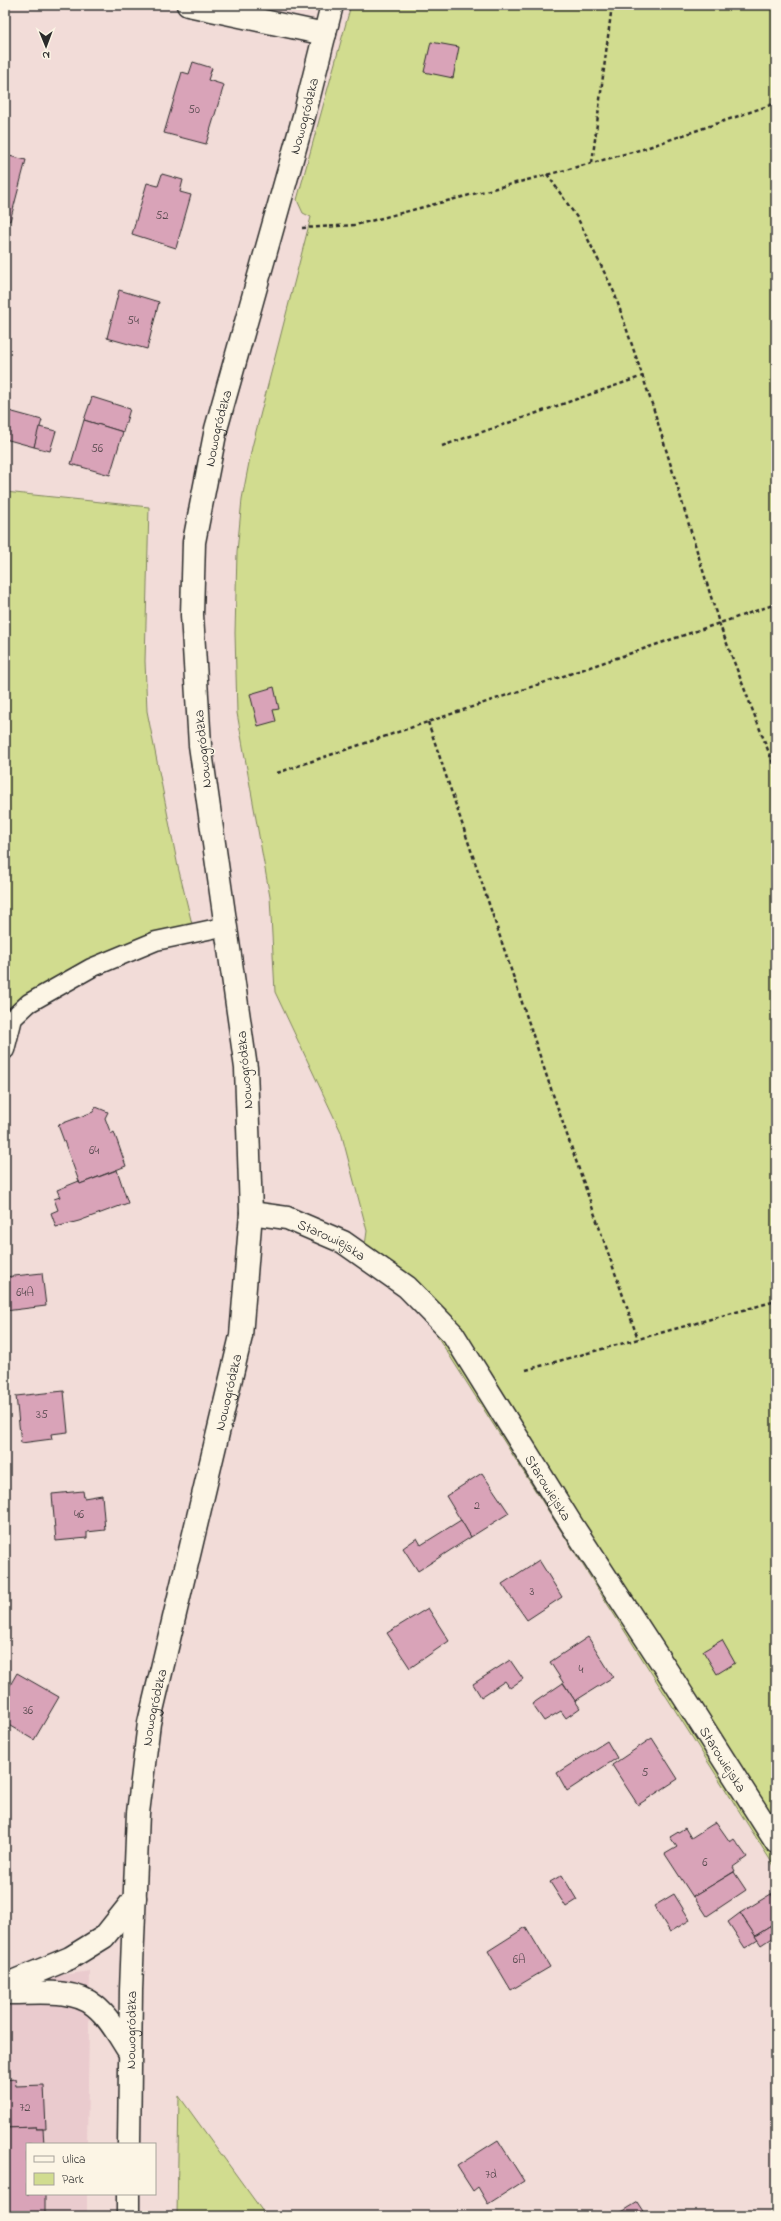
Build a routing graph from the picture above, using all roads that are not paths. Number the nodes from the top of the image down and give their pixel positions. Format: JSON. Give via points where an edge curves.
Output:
{"nodes":[{"id":1,"x":188,"y":5,"type":"edge"},
{"id":2,"x":332,"y":5,"type":"edge"},
{"id":3,"x":325,"y":34,"type":"junction"},
{"id":4,"x":227,"y":926,"type":"junction"},
{"id":5,"x":5,"y":1050,"type":"edge"},
{"id":6,"x":251,"y":1213,"type":"junction"},
{"id":7,"x":776,"y":1842,"type":"edge"},
{"id":8,"x":135,"y":1898,"type":"junction"},
{"id":9,"x":5,"y":1985,"type":"edge"},
{"id":10,"x":5,"y":1993,"type":"edge"},
{"id":11,"x":130,"y":2053,"type":"junction"},
{"id":12,"x":129,"y":2143,"type":"edge"},
{"id":13,"x":128,"y":2195,"type":"edge"},
{"id":14,"x":128,"y":2216,"type":"edge"}],
"edges":[{"from":1,"to":3,"type":"main road"},
{"from":2,"to":3,"type":"main road","name":"Nowogródzka"},
{"from":3,"to":4,"type":"main road","name":"Nowogródzka","via":[[216,429],[194,542],[192,615],[200,745]]},
{"from":4,"to":5,"type":"lane","via":[[156,941],[91,968],[29,1003],[13,1018]]},
{"from":4,"to":6,"type":"main road","name":"Nowogródzka","via":[[246,1068]]},
{"from":6,"to":7,"type":"main road","name":"Starowiejska","via":[[287,1218],[343,1242],[407,1287],[453,1334],[572,1525]]},
{"from":6,"to":8,"type":"main road","name":"Nowogródzka","via":[[242,1336],[149,1723],[138,1813]]},
{"from":8,"to":9,"type":"main road","via":[[104,1937],[70,1958]]},
{"from":8,"to":11,"type":"main road","name":"Nowogródzka"},
{"from":10,"to":11,"type":"main road","via":[[73,1996],[85,2000],[106,2018]]},
{"from":11,"to":12,"type":"main road","name":"Nowogródzka"},
{"from":13,"to":14,"type":"main road"}]}
